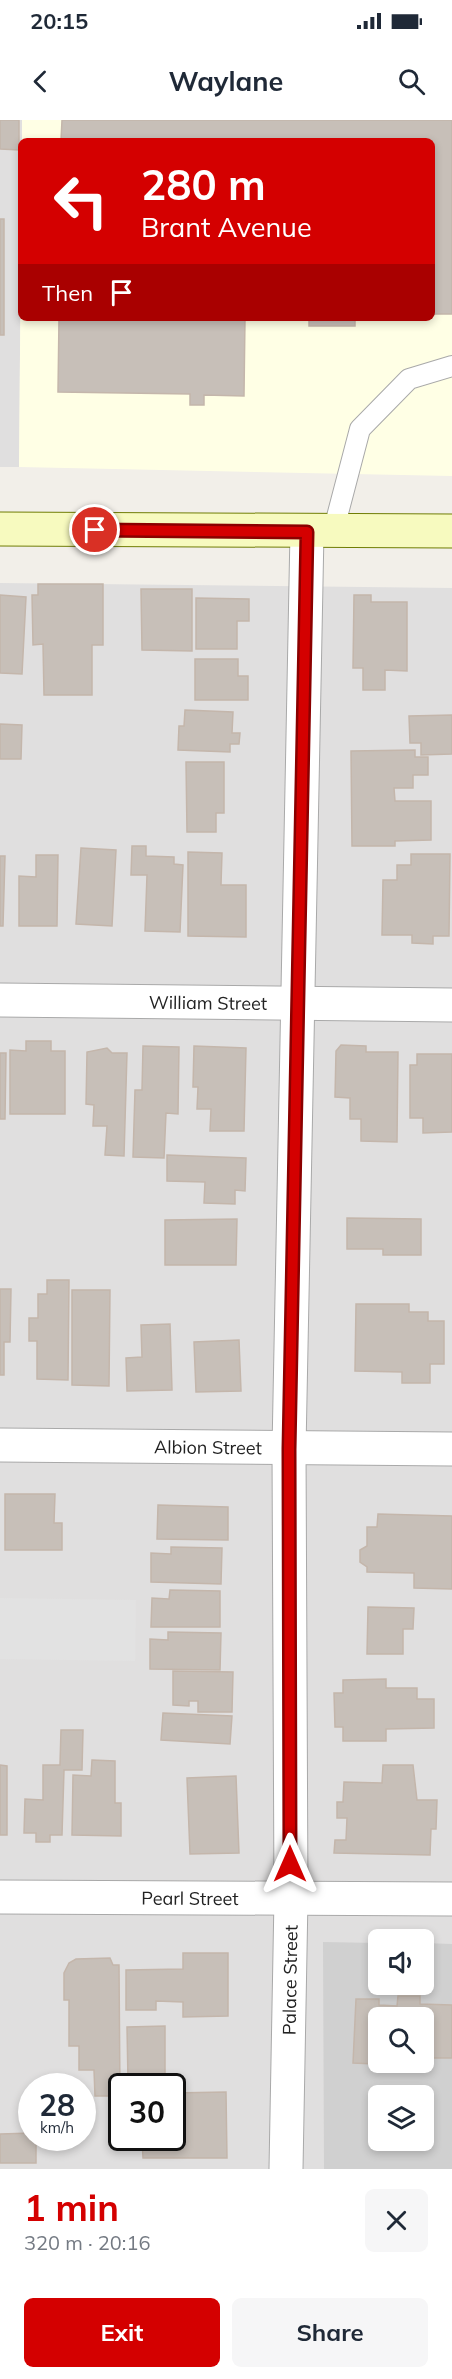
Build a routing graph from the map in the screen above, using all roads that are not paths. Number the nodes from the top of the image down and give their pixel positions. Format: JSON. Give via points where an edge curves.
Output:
{"nodes":[{"id":1,"x":452,"y":366,"type":"edge"},
{"id":2,"x":0,"y":530,"type":"edge"},
{"id":3,"x":452,"y":531,"type":"edge"},
{"id":4,"x":320,"y":532,"type":"junction"},
{"id":5,"x":0,"y":1000,"type":"edge"},
{"id":6,"x":296,"y":1004,"type":"junction"},
{"id":7,"x":452,"y":1005,"type":"edge"},
{"id":8,"x":0,"y":1445,"type":"edge"},
{"id":9,"x":289,"y":1449,"type":"junction"},
{"id":10,"x":452,"y":1449,"type":"edge"},
{"id":11,"x":0,"y":1897,"type":"edge"},
{"id":12,"x":291,"y":1898,"type":"junction"},
{"id":13,"x":452,"y":1899,"type":"edge"},
{"id":14,"x":286,"y":2169,"type":"edge"}],
"edges":[{"from":1,"to":4,"type":"lane","via":[[410,379],[360,429]]},
{"from":2,"to":4,"type":"main road"},
{"from":3,"to":4,"type":"main road"},
{"from":4,"to":6,"type":"street","name":"Palace Street"},
{"from":5,"to":6,"type":"street","name":"William Street"},
{"from":6,"to":7,"type":"street","name":"William Street"},
{"from":6,"to":9,"type":"street","name":"Palace Street"},
{"from":8,"to":9,"type":"street","name":"Albion Street"},
{"from":9,"to":10,"type":"street","name":"Albion Street"},
{"from":9,"to":12,"type":"street","name":"Palace Street"},
{"from":11,"to":12,"type":"street","name":"Pearl Street"},
{"from":12,"to":13,"type":"street","name":"Pearl Street"},
{"from":12,"to":14,"type":"street","name":"Palace Street"}]}
